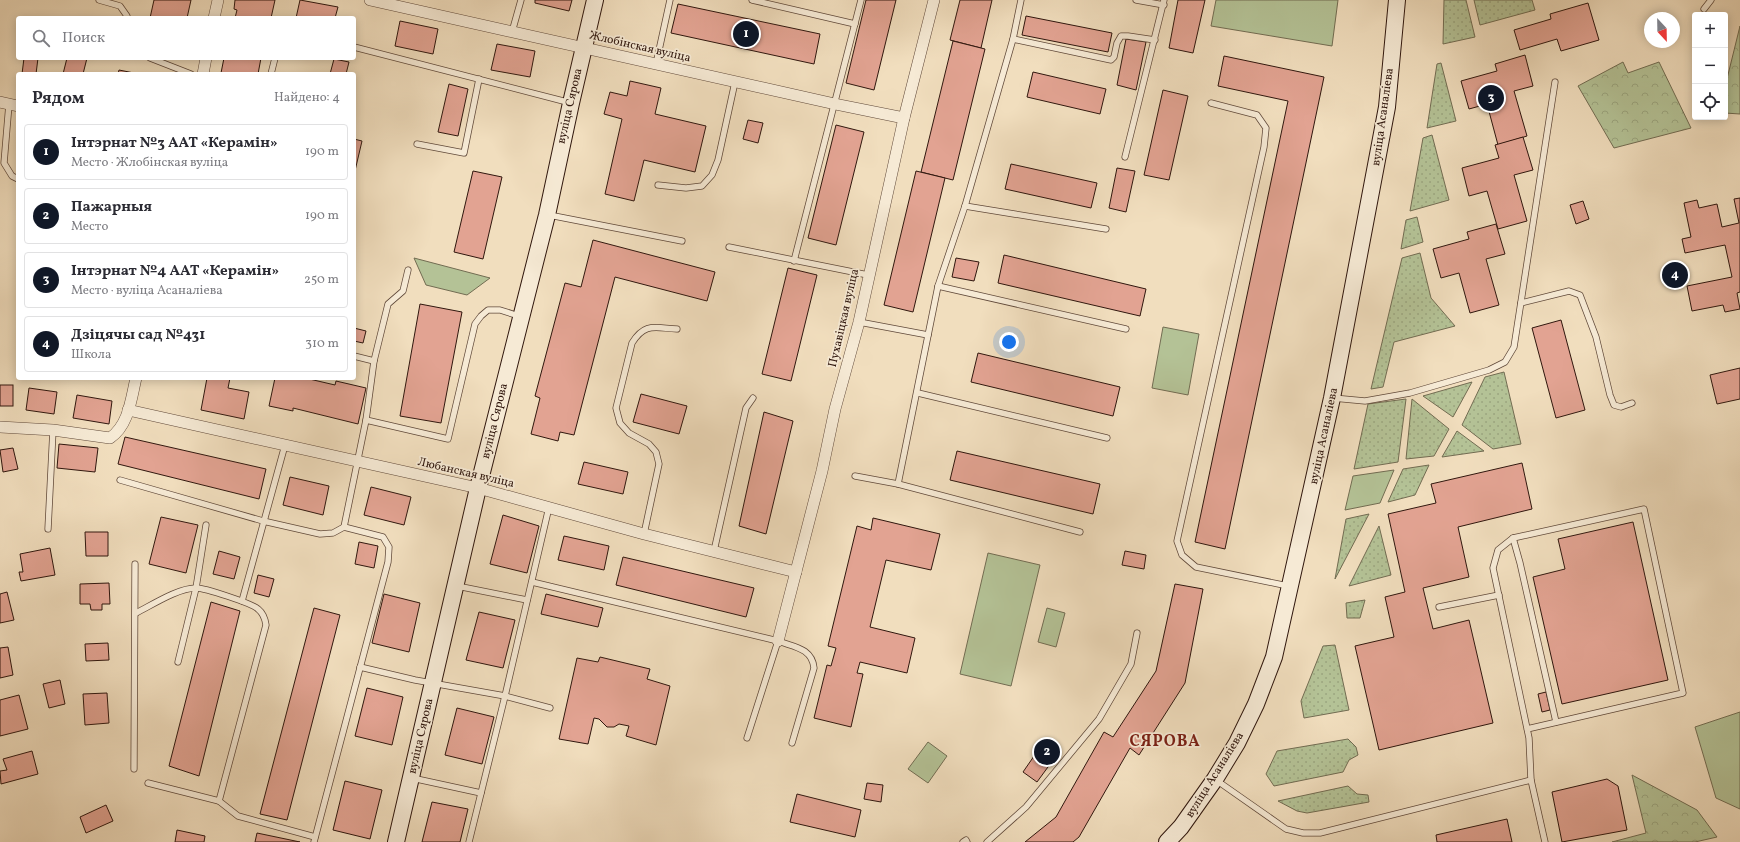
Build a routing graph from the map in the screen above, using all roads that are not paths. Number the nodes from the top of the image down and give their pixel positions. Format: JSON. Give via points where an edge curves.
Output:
{"nodes":[{"id":1,"x":99,"y":0,"type":"edge"},
{"id":2,"x":218,"y":0,"type":"edge"},
{"id":3,"x":370,"y":0,"type":"edge"},
{"id":4,"x":521,"y":0,"type":"edge"},
{"id":5,"x":595,"y":0,"type":"edge"},
{"id":6,"x":670,"y":0,"type":"edge"},
{"id":7,"x":752,"y":0,"type":"edge"},
{"id":8,"x":861,"y":0,"type":"edge"},
{"id":9,"x":934,"y":0,"type":"edge"},
{"id":10,"x":1021,"y":0,"type":"edge"},
{"id":11,"x":1136,"y":0,"type":"edge"},
{"id":12,"x":1397,"y":0,"type":"edge"},
{"id":13,"x":1711,"y":0,"type":"edge"},
{"id":14,"x":1164,"y":2,"type":"edge"},
{"id":15,"x":1704,"y":10,"type":"dead end"},
{"id":16,"x":127,"y":16,"type":"edge"},
{"id":17,"x":214,"y":16,"type":"edge"},
{"id":18,"x":855,"y":24,"type":"junction"},
{"id":19,"x":512,"y":32,"type":"junction"},
{"id":20,"x":1013,"y":39,"type":"junction"},
{"id":21,"x":1155,"y":40,"type":"junction"},
{"id":22,"x":584,"y":47,"type":"junction"},
{"id":23,"x":356,"y":48,"type":"edge"},
{"id":24,"x":155,"y":60,"type":"edge"},
{"id":25,"x":206,"y":60,"type":"edge"},
{"id":26,"x":274,"y":60,"type":"edge"},
{"id":27,"x":656,"y":64,"type":"junction"},
{"id":28,"x":186,"y":72,"type":"edge"},
{"id":29,"x":203,"y":72,"type":"edge"},
{"id":30,"x":272,"y":72,"type":"edge"},
{"id":31,"x":478,"y":79,"type":"junction"},
{"id":32,"x":735,"y":82,"type":"junction"},
{"id":33,"x":1555,"y":82,"type":"dead end"},
{"id":34,"x":570,"y":103,"type":"junction"},
{"id":35,"x":1211,"y":103,"type":"dead end"},
{"id":36,"x":9,"y":104,"type":"edge"},
{"id":37,"x":835,"y":104,"type":"junction"},
{"id":38,"x":904,"y":118,"type":"junction"},
{"id":39,"x":418,"y":144,"type":"dead end"},
{"id":40,"x":1125,"y":157,"type":"dead end"},
{"id":41,"x":16,"y":178,"type":"edge"},
{"id":42,"x":658,"y":185,"type":"dead end"},
{"id":43,"x":965,"y":206,"type":"junction"},
{"id":44,"x":547,"y":215,"type":"junction"},
{"id":45,"x":1106,"y":229,"type":"dead end"},
{"id":46,"x":682,"y":241,"type":"dead end"},
{"id":47,"x":729,"y":246,"type":"dead end"},
{"id":48,"x":794,"y":261,"type":"junction"},
{"id":49,"x":408,"y":270,"type":"dead end"},
{"id":50,"x":868,"y":275,"type":"junction"},
{"id":51,"x":938,"y":286,"type":"junction"},
{"id":52,"x":1521,"y":303,"type":"junction"},
{"id":53,"x":521,"y":316,"type":"junction"},
{"id":54,"x":859,"y":322,"type":"junction"},
{"id":55,"x":677,"y":329,"type":"dead end"},
{"id":56,"x":1126,"y":329,"type":"dead end"},
{"id":57,"x":928,"y":335,"type":"junction"},
{"id":58,"x":356,"y":356,"type":"edge"},
{"id":59,"x":374,"y":361,"type":"junction"},
{"id":60,"x":136,"y":380,"type":"edge"},
{"id":61,"x":1396,"y":389,"type":"dead end"},
{"id":62,"x":918,"y":393,"type":"junction"},
{"id":63,"x":1395,"y":396,"type":"junction"},
{"id":64,"x":753,"y":398,"type":"dead end"},
{"id":65,"x":1332,"y":398,"type":"junction"},
{"id":66,"x":1632,"y":404,"type":"dead end"},
{"id":67,"x":128,"y":410,"type":"junction"},
{"id":68,"x":366,"y":420,"type":"junction"},
{"id":69,"x":0,"y":427,"type":"edge"},
{"id":70,"x":53,"y":430,"type":"junction"},
{"id":71,"x":1107,"y":438,"type":"dead end"},
{"id":72,"x":285,"y":445,"type":"junction"},
{"id":73,"x":358,"y":461,"type":"junction"},
{"id":74,"x":855,"y":476,"type":"dead end"},
{"id":75,"x":120,"y":480,"type":"dead end"},
{"id":76,"x":898,"y":484,"type":"junction"},
{"id":77,"x":478,"y":488,"type":"junction"},
{"id":78,"x":549,"y":506,"type":"junction"},
{"id":79,"x":264,"y":521,"type":"junction"},
{"id":80,"x":206,"y":525,"type":"dead end"},
{"id":81,"x":344,"y":527,"type":"junction"},
{"id":82,"x":48,"y":529,"type":"dead end"},
{"id":83,"x":1080,"y":532,"type":"dead end"},
{"id":84,"x":644,"y":534,"type":"junction"},
{"id":85,"x":1513,"y":538,"type":"junction"},
{"id":86,"x":714,"y":551,"type":"junction"},
{"id":87,"x":135,"y":564,"type":"dead end"},
{"id":88,"x":796,"y":572,"type":"junction"},
{"id":89,"x":532,"y":582,"type":"junction"},
{"id":90,"x":456,"y":586,"type":"junction"},
{"id":91,"x":1290,"y":586,"type":"junction"},
{"id":92,"x":196,"y":588,"type":"junction"},
{"id":93,"x":1499,"y":595,"type":"junction"},
{"id":94,"x":527,"y":600,"type":"junction"},
{"id":95,"x":242,"y":601,"type":"junction"},
{"id":96,"x":1439,"y":607,"type":"dead end"},
{"id":97,"x":136,"y":613,"type":"junction"},
{"id":98,"x":1137,"y":633,"type":"dead end"},
{"id":99,"x":778,"y":642,"type":"junction"},
{"id":100,"x":178,"y":662,"type":"dead end"},
{"id":101,"x":360,"y":667,"type":"junction"},
{"id":102,"x":433,"y":684,"type":"junction"},
{"id":103,"x":505,"y":696,"type":"junction"},
{"id":104,"x":550,"y":708,"type":"dead end"},
{"id":105,"x":1556,"y":722,"type":"junction"},
{"id":106,"x":1527,"y":729,"type":"junction"},
{"id":107,"x":748,"y":738,"type":"dead end"},
{"id":108,"x":792,"y":743,"type":"dead end"},
{"id":109,"x":134,"y":769,"type":"dead end"},
{"id":110,"x":412,"y":778,"type":"junction"},
{"id":111,"x":1215,"y":780,"type":"junction"},
{"id":112,"x":1532,"y":780,"type":"junction"},
{"id":113,"x":148,"y":783,"type":"dead end"},
{"id":114,"x":481,"y":793,"type":"junction"},
{"id":115,"x":219,"y":801,"type":"junction"},
{"id":116,"x":315,"y":840,"type":"edge"},
{"id":117,"x":396,"y":842,"type":"edge"},
{"id":118,"x":469,"y":842,"type":"edge"},
{"id":119,"x":963,"y":842,"type":"edge"},
{"id":120,"x":967,"y":842,"type":"edge"},
{"id":121,"x":987,"y":842,"type":"edge"},
{"id":122,"x":1167,"y":842,"type":"edge"},
{"id":123,"x":1545,"y":842,"type":"edge"}],
"edges":[{"from":1,"to":16,"type":"lane","via":[[120,6]]},
{"from":2,"to":17,"type":"street"},
{"from":3,"to":19,"type":"street","name":"Жлобінская вуліца"},
{"from":4,"to":19,"type":"lane"},
{"from":5,"to":22,"type":"main road","name":"вуліца Сярова"},
{"from":6,"to":27,"type":"lane"},
{"from":7,"to":18,"type":"lane"},
{"from":8,"to":18,"type":"lane"},
{"from":9,"to":38,"type":"street","name":"Пухавіцкая вуліца"},
{"from":10,"to":20,"type":"lane"},
{"from":11,"to":14,"type":"lane"},
{"from":12,"to":65,"type":"main road","name":"вуліца Асаналіева","via":[[1387,107]]},
{"from":13,"to":15,"type":"lane"},
{"from":14,"to":21,"type":"lane"},
{"from":18,"to":37,"type":"lane"},
{"from":19,"to":22,"type":"street","name":"Жлобінская вуліца"},
{"from":20,"to":21,"type":"lane","via":[[1111,60],[1121,36]]},
{"from":20,"to":43,"type":"lane"},
{"from":21,"to":40,"type":"lane"},
{"from":22,"to":27,"type":"street","name":"Жлобінская вуліца"},
{"from":22,"to":34,"type":"main road","name":"вуліца Сярова"},
{"from":23,"to":31,"type":"lane"},
{"from":24,"to":28,"type":"lane"},
{"from":25,"to":29,"type":"street"},
{"from":26,"to":30,"type":"lane"},
{"from":27,"to":32,"type":"street","name":"Жлобінская вуліца"},
{"from":31,"to":34,"type":"lane"},
{"from":31,"to":39,"type":"lane","via":[[464,153]]},
{"from":32,"to":37,"type":"street","name":"Жлобінская вуліца"},
{"from":32,"to":42,"type":"lane","via":[[718,160],[712,175],[702,186],[686,188]]},
{"from":33,"to":52,"type":"lane"},
{"from":34,"to":44,"type":"main road","name":"вуліца Сярова"},
{"from":35,"to":91,"type":"lane","via":[[1257,115],[1266,128],[1264,147],[1177,541],[1182,555],[1196,567]]},
{"from":36,"to":41,"type":"lane","via":[[4,163]]},
{"from":37,"to":38,"type":"street","name":"Жлобінская вуліца"},
{"from":37,"to":48,"type":"lane"},
{"from":38,"to":50,"type":"street","name":"Пухавіцкая вуліца"},
{"from":43,"to":45,"type":"lane"},
{"from":43,"to":51,"type":"lane"},
{"from":44,"to":46,"type":"lane"},
{"from":44,"to":53,"type":"main road","name":"вуліца Сярова"},
{"from":47,"to":48,"type":"lane"},
{"from":48,"to":50,"type":"lane"},
{"from":49,"to":59,"type":"lane","via":[[403,291],[388,304]]},
{"from":50,"to":54,"type":"street","name":"Пухавіцкая вуліца"},
{"from":51,"to":56,"type":"lane"},
{"from":51,"to":57,"type":"lane"},
{"from":52,"to":63,"type":"lane","via":[[1514,347],[1505,362],[1489,370]]},
{"from":52,"to":66,"type":"lane","via":[[1569,291],[1580,295],[1596,337],[1614,405],[1621,407]]},
{"from":53,"to":68,"type":"lane","via":[[500,310],[488,310],[475,324],[448,439]]},
{"from":53,"to":77,"type":"main road","name":"вуліца Сярова"},
{"from":54,"to":57,"type":"lane"},
{"from":54,"to":88,"type":"street","name":"Пухавіцкая вуліца","via":[[835,409]]},
{"from":55,"to":84,"type":"lane","via":[[645,328],[637,335],[632,343],[616,408],[620,423],[629,433],[649,444],[656,452],[658,464]]},
{"from":57,"to":62,"type":"lane"},
{"from":58,"to":59,"type":"lane"},
{"from":59,"to":68,"type":"lane"},
{"from":60,"to":67,"type":"street"},
{"from":61,"to":63,"type":"lane"},
{"from":62,"to":71,"type":"lane"},
{"from":62,"to":76,"type":"lane"},
{"from":63,"to":65,"type":"lane","via":[[1365,401]]},
{"from":64,"to":86,"type":"lane","via":[[746,408]]},
{"from":65,"to":91,"type":"main road","name":"вуліца Асаналіева"},
{"from":67,"to":70,"type":"street","via":[[119,432],[110,438]]},
{"from":67,"to":72,"type":"street","name":"Любанская вуліца"},
{"from":68,"to":73,"type":"lane"},
{"from":69,"to":70,"type":"street"},
{"from":70,"to":82,"type":"lane"},
{"from":72,"to":73,"type":"street","name":"Любанская вуліца"},
{"from":72,"to":79,"type":"lane"},
{"from":73,"to":77,"type":"street","name":"Любанская вуліца"},
{"from":73,"to":81,"type":"lane"},
{"from":74,"to":76,"type":"lane"},
{"from":75,"to":79,"type":"lane"},
{"from":76,"to":83,"type":"lane"},
{"from":77,"to":78,"type":"street","name":"Любанская вуліца"},
{"from":77,"to":90,"type":"main road","name":"вуліца Сярова"},
{"from":78,"to":84,"type":"street","name":"Любанская вуліца"},
{"from":78,"to":89,"type":"lane"},
{"from":79,"to":81,"type":"lane","via":[[320,534],[333,533]]},
{"from":79,"to":95,"type":"lane"},
{"from":80,"to":92,"type":"lane"},
{"from":81,"to":101,"type":"lane","via":[[383,537],[389,547],[388,562]]},
{"from":84,"to":86,"type":"street","name":"Любанская вуліца"},
{"from":85,"to":93,"type":"lane","via":[[1498,550],[1493,568]]},
{"from":85,"to":105,"type":"lane"},
{"from":85,"to":105,"type":"lane","via":[[1644,509],[1683,693]]},
{"from":86,"to":88,"type":"street","name":"Любанская вуліца"},
{"from":87,"to":97,"type":"lane"},
{"from":88,"to":99,"type":"street","name":"Пухавіцкая вуліца"},
{"from":89,"to":94,"type":"lane"},
{"from":89,"to":99,"type":"lane"},
{"from":90,"to":94,"type":"lane"},
{"from":90,"to":102,"type":"main road","name":"вуліца Сярова"},
{"from":91,"to":111,"type":"main road","name":"вуліца Асаналіева","via":[[1274,657],[1256,704]]},
{"from":92,"to":95,"type":"lane"},
{"from":92,"to":97,"type":"lane","via":[[173,593]]},
{"from":92,"to":100,"type":"lane"},
{"from":93,"to":96,"type":"lane"},
{"from":93,"to":106,"type":"lane"},
{"from":94,"to":103,"type":"lane"},
{"from":95,"to":115,"type":"lane","via":[[259,609],[266,625]]},
{"from":97,"to":109,"type":"lane"},
{"from":98,"to":121,"type":"lane","via":[[1130,664],[1099,720],[1026,807]]},
{"from":99,"to":107,"type":"lane"},
{"from":99,"to":108,"type":"lane","via":[[808,653],[813,660],[814,668]]},
{"from":101,"to":102,"type":"lane"},
{"from":101,"to":116,"type":"lane"},
{"from":102,"to":103,"type":"lane"},
{"from":102,"to":110,"type":"main road","name":"вуліца Сярова"},
{"from":103,"to":104,"type":"lane"},
{"from":103,"to":114,"type":"lane"},
{"from":105,"to":106,"type":"lane"},
{"from":106,"to":112,"type":"lane"},
{"from":110,"to":114,"type":"lane"},
{"from":110,"to":117,"type":"main road","name":"вуліца Сярова"},
{"from":111,"to":112,"type":"lane","via":[[1286,829],[1320,833]]},
{"from":111,"to":122,"type":"main road","name":"вуліца Асаналіева"},
{"from":112,"to":123,"type":"lane"},
{"from":113,"to":115,"type":"lane"},
{"from":114,"to":118,"type":"lane"},
{"from":115,"to":116,"type":"lane","via":[[238,816]]},
{"from":119,"to":120,"type":"lane"}]}
